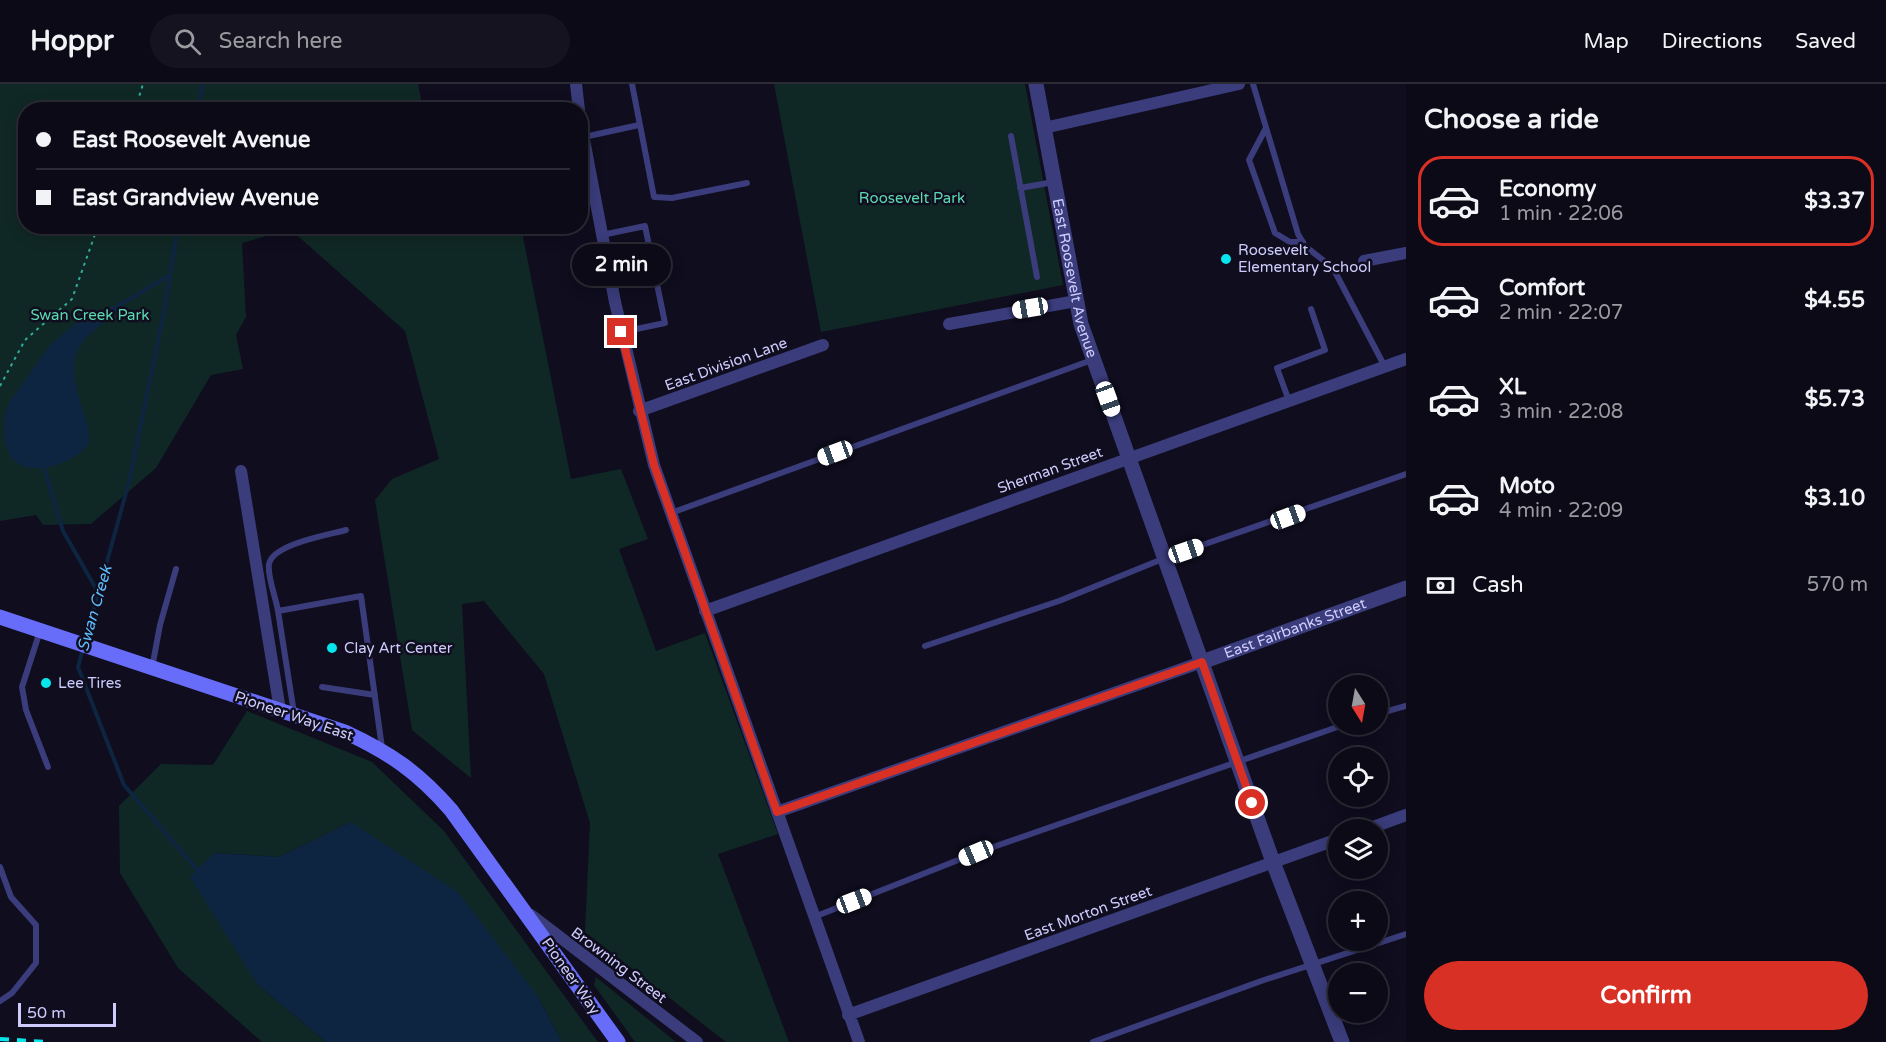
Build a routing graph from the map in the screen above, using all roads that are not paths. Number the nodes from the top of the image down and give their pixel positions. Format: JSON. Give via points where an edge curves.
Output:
{"nodes":[{"id":1,"x":576,"y":84,"type":"edge"},
{"id":2,"x":632,"y":84,"type":"edge"},
{"id":3,"x":1036,"y":84,"type":"edge"},
{"id":4,"x":1239,"y":84,"type":"edge"},
{"id":5,"x":1254,"y":84,"type":"edge"},
{"id":6,"x":578,"y":102,"type":"edge"},
{"id":7,"x":639,"y":125,"type":"junction"},
{"id":8,"x":1044,"y":128,"type":"junction"},
{"id":9,"x":1266,"y":128,"type":"junction"},
{"id":10,"x":588,"y":136,"type":"edge"},
{"id":11,"x":1011,"y":136,"type":"dead end"},
{"id":12,"x":588,"y":159,"type":"edge"},
{"id":13,"x":1054,"y":182,"type":"junction"},
{"id":14,"x":747,"y":183,"type":"dead end"},
{"id":15,"x":1020,"y":188,"type":"junction"},
{"id":16,"x":602,"y":235,"type":"junction"},
{"id":17,"x":1303,"y":242,"type":"junction"},
{"id":18,"x":1406,"y":253,"type":"edge"},
{"id":19,"x":1364,"y":261,"type":"dead end"},
{"id":20,"x":1037,"y":277,"type":"dead end"},
{"id":21,"x":1076,"y":301,"type":"junction"},
{"id":22,"x":1311,"y":309,"type":"dead end"},
{"id":23,"x":949,"y":324,"type":"dead end"},
{"id":24,"x":621,"y":332,"type":"junction"},
{"id":25,"x":823,"y":345,"type":"dead end"},
{"id":26,"x":1406,"y":359,"type":"edge"},
{"id":27,"x":1094,"y":360,"type":"junction"},
{"id":28,"x":1385,"y":367,"type":"junction"},
{"id":29,"x":1289,"y":402,"type":"junction"},
{"id":30,"x":639,"y":411,"type":"junction"},
{"id":31,"x":1129,"y":458,"type":"junction"},
{"id":32,"x":241,"y":471,"type":"dead end"},
{"id":33,"x":1406,"y":474,"type":"edge"},
{"id":34,"x":670,"y":514,"type":"junction"},
{"id":35,"x":346,"y":531,"type":"dead end"},
{"id":36,"x":1165,"y":558,"type":"junction"},
{"id":37,"x":176,"y":569,"type":"dead end"},
{"id":38,"x":1406,"y":588,"type":"edge"},
{"id":39,"x":278,"y":610,"type":"junction"},
{"id":40,"x":705,"y":611,"type":"junction"},
{"id":41,"x":0,"y":617,"type":"edge"},
{"id":42,"x":40,"y":631,"type":"junction"},
{"id":43,"x":925,"y":646,"type":"dead end"},
{"id":44,"x":1202,"y":662,"type":"junction"},
{"id":45,"x":152,"y":668,"type":"junction"},
{"id":46,"x":322,"y":687,"type":"dead end"},
{"id":47,"x":375,"y":695,"type":"junction"},
{"id":48,"x":1406,"y":706,"type":"edge"},
{"id":49,"x":1388,"y":711,"type":"edge"},
{"id":50,"x":287,"y":712,"type":"junction"},
{"id":51,"x":1328,"y":731,"type":"edge"},
{"id":52,"x":382,"y":749,"type":"junction"},
{"id":53,"x":1239,"y":764,"type":"junction"},
{"id":54,"x":48,"y":767,"type":"dead end"},
{"id":55,"x":777,"y":812,"type":"junction"},
{"id":56,"x":1406,"y":815,"type":"edge"},
{"id":57,"x":1388,"y":822,"type":"edge"},
{"id":58,"x":1328,"y":843,"type":"edge"},
{"id":59,"x":1274,"y":862,"type":"junction"},
{"id":60,"x":0,"y":867,"type":"edge"},
{"id":61,"x":524,"y":910,"type":"junction"},
{"id":62,"x":814,"y":917,"type":"junction"},
{"id":63,"x":1406,"y":934,"type":"edge"},
{"id":64,"x":1312,"y":964,"type":"junction"},
{"id":65,"x":0,"y":1000,"type":"edge"},
{"id":66,"x":848,"y":1015,"type":"junction"},
{"id":67,"x":618,"y":1042,"type":"edge"},
{"id":68,"x":697,"y":1042,"type":"edge"},
{"id":69,"x":859,"y":1042,"type":"edge"},
{"id":70,"x":1093,"y":1042,"type":"edge"},
{"id":71,"x":1342,"y":1042,"type":"edge"}],
"edges":[{"from":1,"to":6,"type":"street"},
{"from":2,"to":7,"type":"lane"},
{"from":3,"to":8,"type":"street","name":"East Roosevelt Avenue"},
{"from":4,"to":8,"type":"street"},
{"from":5,"to":9,"type":"lane"},
{"from":7,"to":10,"type":"lane"},
{"from":7,"to":14,"type":"lane","via":[[654,197],[672,198]]},
{"from":8,"to":13,"type":"street","name":"East Roosevelt Avenue"},
{"from":9,"to":17,"type":"lane"},
{"from":9,"to":17,"type":"lane","via":[[1249,160],[1275,233],[1290,242]]},
{"from":11,"to":15,"type":"lane"},
{"from":12,"to":16,"type":"street"},
{"from":13,"to":15,"type":"lane"},
{"from":13,"to":21,"type":"street","name":"East Roosevelt Avenue"},
{"from":15,"to":20,"type":"lane"},
{"from":16,"to":24,"type":"street"},
{"from":16,"to":24,"type":"lane","via":[[645,226],[665,323]]},
{"from":17,"to":28,"type":"lane","via":[[1338,275]]},
{"from":18,"to":19,"type":"street"},
{"from":21,"to":23,"type":"street"},
{"from":21,"to":27,"type":"street","name":"East Roosevelt Avenue"},
{"from":22,"to":29,"type":"lane","via":[[1325,351],[1277,368]]},
{"from":24,"to":30,"type":"street"},
{"from":25,"to":30,"type":"street","name":"East Division Lane"},
{"from":26,"to":28,"type":"street","name":"Sherman Street"},
{"from":27,"to":31,"type":"street","name":"East Roosevelt Avenue"},
{"from":27,"to":34,"type":"lane"},
{"from":28,"to":29,"type":"street","name":"Sherman Street"},
{"from":29,"to":31,"type":"street","name":"Sherman Street"},
{"from":30,"to":34,"type":"street"},
{"from":31,"to":36,"type":"street","name":"East Roosevelt Avenue"},
{"from":31,"to":40,"type":"street","name":"Sherman Street"},
{"from":32,"to":50,"type":"street"},
{"from":33,"to":36,"type":"lane"},
{"from":34,"to":40,"type":"street"},
{"from":35,"to":39,"type":"lane","via":[[273,555],[269,565]]},
{"from":36,"to":43,"type":"lane","via":[[1059,601]]},
{"from":36,"to":44,"type":"street","name":"East Roosevelt Avenue"},
{"from":37,"to":45,"type":"lane"},
{"from":38,"to":44,"type":"street","name":"East Fairbanks Street"},
{"from":39,"to":47,"type":"lane","via":[[360,596]]},
{"from":39,"to":50,"type":"lane"},
{"from":40,"to":55,"type":"street"},
{"from":41,"to":42,"type":"main road","name":"Pioneer Way East"},
{"from":42,"to":45,"type":"main road","name":"Pioneer Way East"},
{"from":42,"to":54,"type":"lane","via":[[22,687],[26,710]]},
{"from":44,"to":53,"type":"street","name":"East Roosevelt Avenue"},
{"from":44,"to":55,"type":"street","name":"East Fairbanks Street"},
{"from":45,"to":50,"type":"main road","name":"Pioneer Way East"},
{"from":46,"to":47,"type":"lane"},
{"from":47,"to":52,"type":"lane"},
{"from":48,"to":49,"type":"lane"},
{"from":50,"to":52,"type":"main road","name":"Pioneer Way East"},
{"from":51,"to":53,"type":"lane"},
{"from":52,"to":61,"type":"main road","name":"Pioneer Way East","via":[[419,775],[451,810]]},
{"from":53,"to":59,"type":"street","name":"East Roosevelt Avenue"},
{"from":53,"to":62,"type":"lane","via":[[976,853]]},
{"from":55,"to":62,"type":"street"},
{"from":56,"to":57,"type":"street"},
{"from":58,"to":59,"type":"street","name":"East Morton Street"},
{"from":59,"to":64,"type":"street","name":"East Roosevelt Avenue"},
{"from":59,"to":66,"type":"street","name":"East Morton Street"},
{"from":60,"to":65,"type":"lane","via":[[11,897],[36,925],[36,963],[12,993]]},
{"from":61,"to":67,"type":"main road","name":"Pioneer Way"},
{"from":61,"to":68,"type":"street","name":"Browning Street"},
{"from":62,"to":66,"type":"street"},
{"from":63,"to":64,"type":"lane"},
{"from":64,"to":70,"type":"lane"},
{"from":64,"to":71,"type":"street","name":"East Roosevelt Avenue"},
{"from":66,"to":69,"type":"street"}]}
